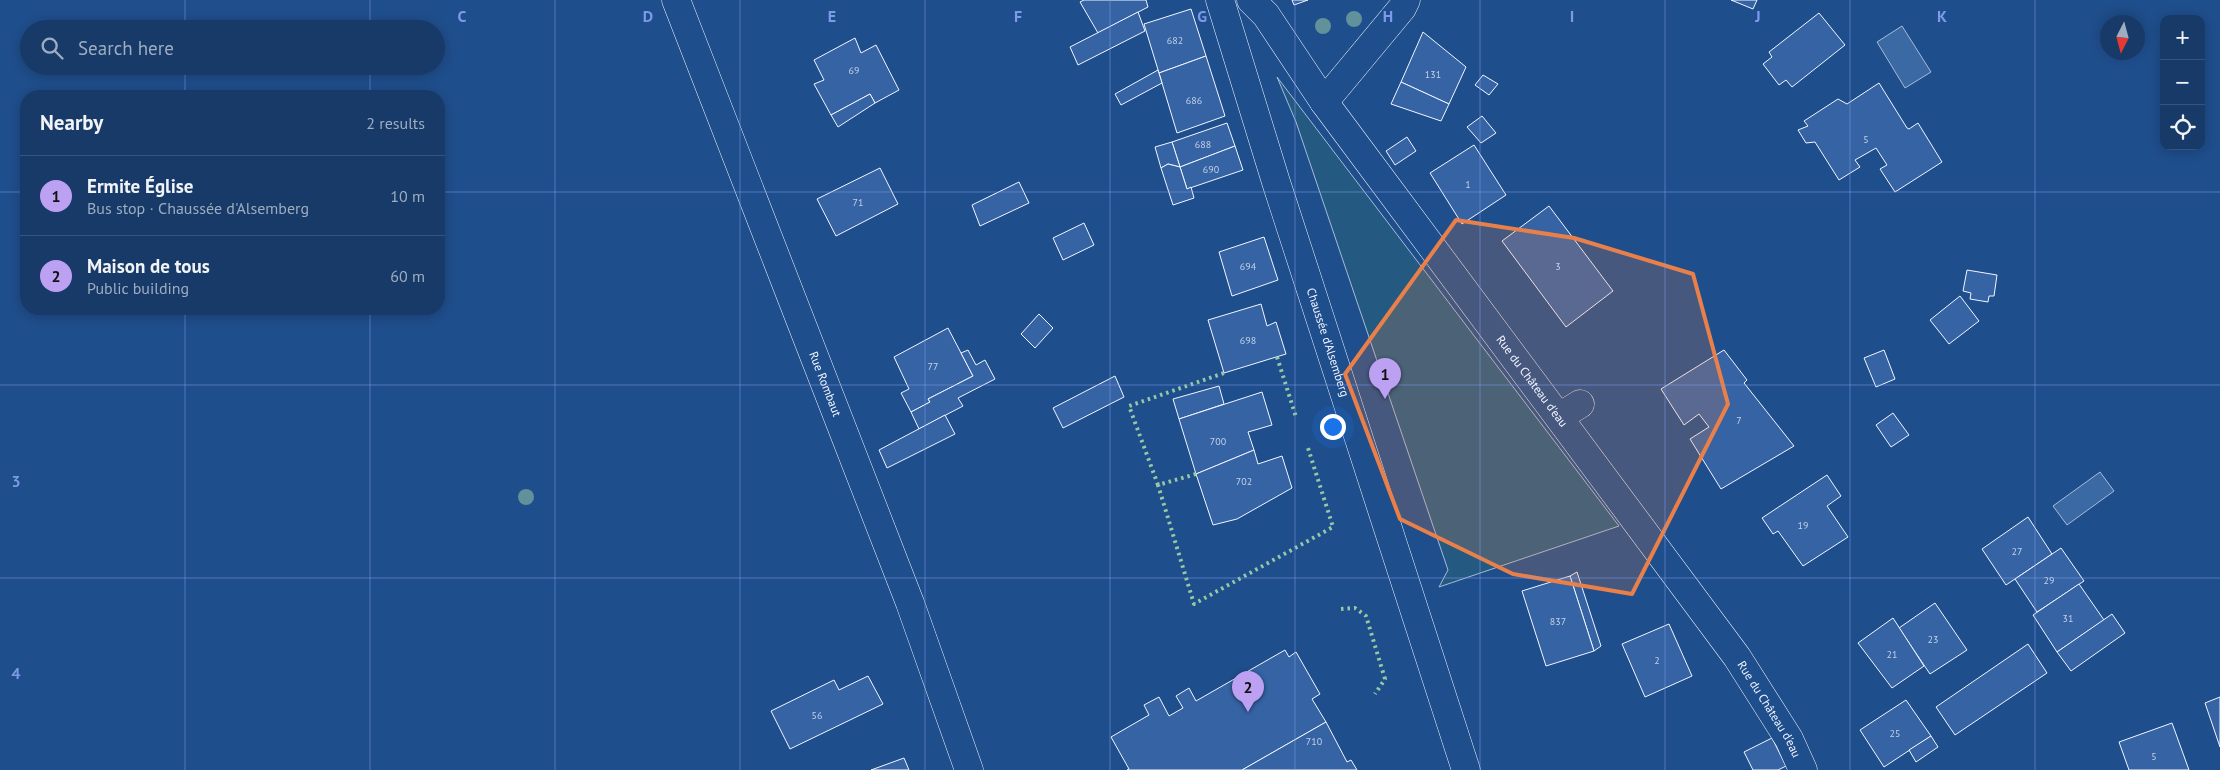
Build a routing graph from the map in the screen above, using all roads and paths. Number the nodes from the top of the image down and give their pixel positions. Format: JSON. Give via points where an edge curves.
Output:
{"nodes":[{"id":1,"x":676,"y":0,"type":"edge"},
{"id":2,"x":1220,"y":0,"type":"edge"},
{"id":3,"x":1251,"y":0,"type":"edge"},
{"id":4,"x":1406,"y":0,"type":"edge"},
{"id":5,"x":1324,"y":102,"type":"junction"},
{"id":6,"x":969,"y":770,"type":"edge"},
{"id":7,"x":1466,"y":770,"type":"edge"},
{"id":8,"x":1803,"y":770,"type":"edge"}],
"edges":[{"from":1,"to":6,"type":"street","name":"Rue Rombaut","via":[[910,603]]},
{"from":2,"to":7,"type":"street","name":"Chaussée d'Alsemberg"},
{"from":3,"to":5,"type":"street","name":"Rue du Château d'eau","via":[[1266,15]]},
{"from":4,"to":5,"type":"street"},
{"from":5,"to":8,"type":"street","name":"Rue du Château d'eau","via":[[1569,410],[1737,657],[1789,739]]}]}
